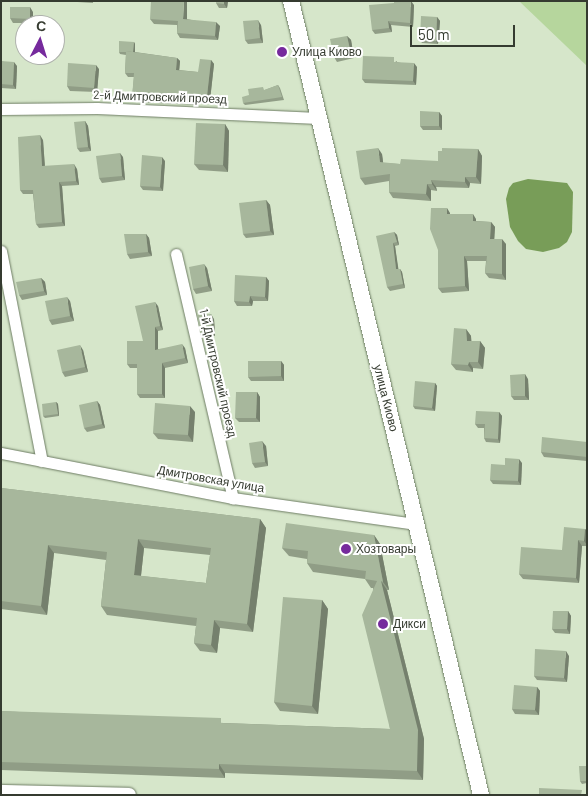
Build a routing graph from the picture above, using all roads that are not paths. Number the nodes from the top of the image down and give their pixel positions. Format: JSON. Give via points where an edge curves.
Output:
{"nodes":[{"id":1,"x":291,"y":1,"type":"edge"},
{"id":2,"x":1,"y":109,"type":"edge"},
{"id":3,"x":318,"y":118,"type":"junction"},
{"id":4,"x":1,"y":251,"type":"edge"},
{"id":5,"x":176,"y":254,"type":"dead end"},
{"id":6,"x":1,"y":454,"type":"edge"},
{"id":7,"x":42,"y":461,"type":"junction"},
{"id":8,"x":233,"y":498,"type":"junction"},
{"id":9,"x":416,"y":524,"type":"junction"},
{"id":10,"x":1,"y":792,"type":"edge"},
{"id":11,"x":125,"y":795,"type":"edge"},
{"id":12,"x":129,"y":795,"type":"edge"},
{"id":13,"x":482,"y":795,"type":"edge"}],
"edges":[{"from":1,"to":3,"type":"main road","name":"улица Киово"},
{"from":2,"to":3,"type":"street","name":"2-й Дмитровский проезд","via":[[97,108]]},
{"from":3,"to":9,"type":"main road","name":"улица Киово"},
{"from":4,"to":7,"type":"street"},
{"from":5,"to":8,"type":"street","name":"1-й Дмитровский проезд"},
{"from":6,"to":7,"type":"street","name":"Дмитровская улица"},
{"from":7,"to":8,"type":"street","name":"Дмитровская улица"},
{"from":8,"to":9,"type":"street","name":"Дмитровская улица"},
{"from":9,"to":13,"type":"main road","name":"улица Киово"},
{"from":10,"to":11,"type":"street"},
{"from":11,"to":12,"type":"street"}]}
